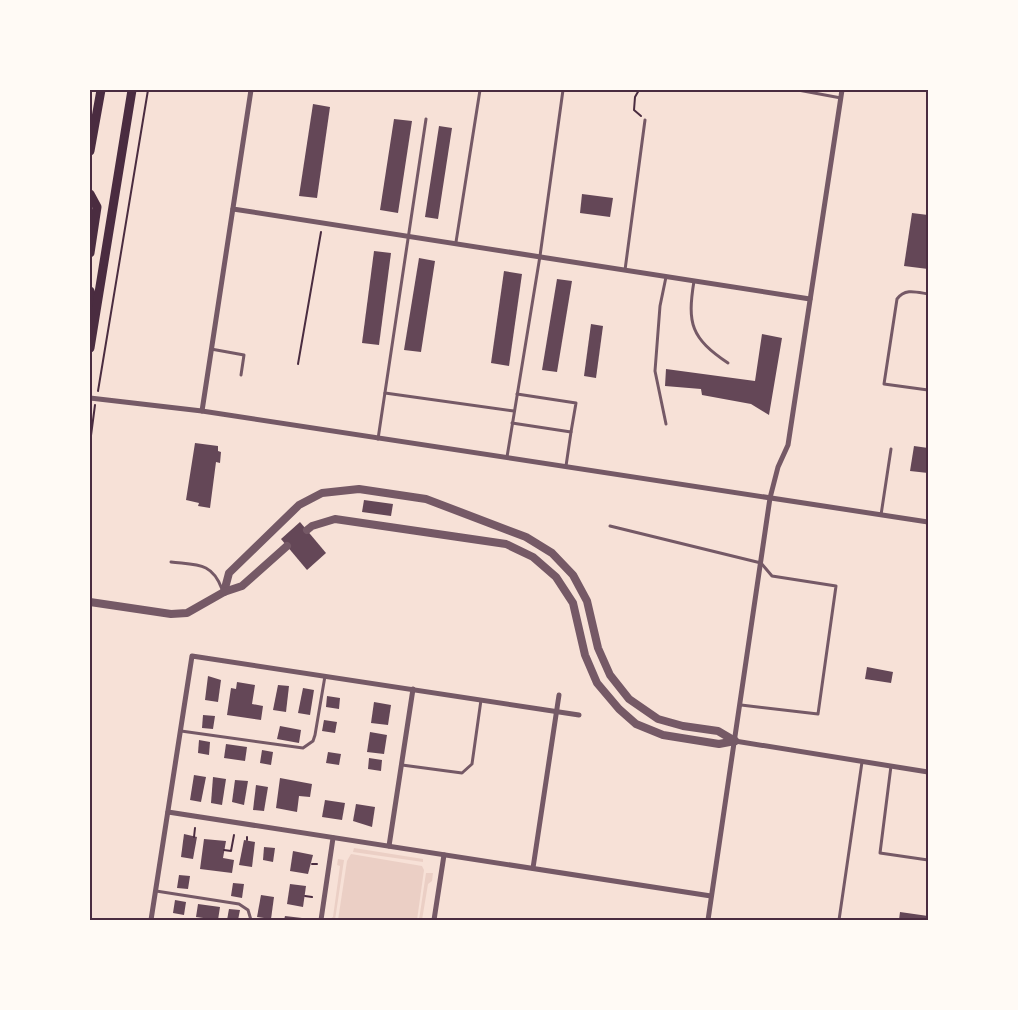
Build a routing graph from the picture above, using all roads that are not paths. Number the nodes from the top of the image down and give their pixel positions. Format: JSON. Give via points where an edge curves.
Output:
{"nodes":[{"id":1,"x":101,"y":90,"type":"edge"},
{"id":2,"x":132,"y":90,"type":"edge"},
{"id":3,"x":251,"y":90,"type":"edge"},
{"id":4,"x":480,"y":90,"type":"edge"},
{"id":5,"x":563,"y":90,"type":"edge"},
{"id":6,"x":798,"y":90,"type":"edge"},
{"id":7,"x":842,"y":90,"type":"edge"},
{"id":8,"x":841,"y":98,"type":"junction"},
{"id":9,"x":426,"y":120,"type":"dead end"},
{"id":10,"x":645,"y":120,"type":"road end"},
{"id":11,"x":90,"y":151,"type":"edge"},
{"id":12,"x":90,"y":194,"type":"edge"},
{"id":13,"x":233,"y":208,"type":"junction"},
{"id":14,"x":408,"y":235,"type":"junction"},
{"id":15,"x":456,"y":242,"type":"junction"},
{"id":16,"x":90,"y":253,"type":"edge"},
{"id":17,"x":540,"y":256,"type":"junction"},
{"id":18,"x":625,"y":270,"type":"junction"},
{"id":19,"x":666,"y":276,"type":"junction"},
{"id":20,"x":694,"y":280,"type":"junction"},
{"id":21,"x":90,"y":292,"type":"edge"},
{"id":22,"x":928,"y":294,"type":"edge"},
{"id":23,"x":810,"y":299,"type":"junction"},
{"id":24,"x":96,"y":308,"type":"junction"},
{"id":25,"x":90,"y":348,"type":"edge"},
{"id":26,"x":212,"y":350,"type":"junction"},
{"id":27,"x":728,"y":363,"type":"dead end"},
{"id":28,"x":241,"y":375,"type":"dead end"},
{"id":29,"x":928,"y":390,"type":"edge"},
{"id":30,"x":385,"y":393,"type":"junction"},
{"id":31,"x":517,"y":394,"type":"junction"},
{"id":32,"x":90,"y":398,"type":"edge"},
{"id":33,"x":202,"y":411,"type":"junction"},
{"id":34,"x":514,"y":411,"type":"junction"},
{"id":35,"x":512,"y":423,"type":"junction"},
{"id":36,"x":666,"y":424,"type":"dead end"},
{"id":37,"x":571,"y":432,"type":"junction"},
{"id":38,"x":378,"y":439,"type":"junction"},
{"id":39,"x":891,"y":449,"type":"dead end"},
{"id":40,"x":507,"y":458,"type":"junction"},
{"id":41,"x":566,"y":467,"type":"junction"},
{"id":42,"x":770,"y":498,"type":"junction"},
{"id":43,"x":881,"y":515,"type":"junction"},
{"id":44,"x":928,"y":522,"type":"edge"},
{"id":45,"x":610,"y":526,"type":"dead end"},
{"id":46,"x":307,"y":530,"type":"dead end"},
{"id":47,"x":287,"y":546,"type":"dead end"},
{"id":48,"x":170,"y":562,"type":"dead end"},
{"id":49,"x":761,"y":563,"type":"junction"},
{"id":50,"x":224,"y":592,"type":"junction"},
{"id":51,"x":90,"y":602,"type":"edge"},
{"id":52,"x":325,"y":676,"type":"junction"},
{"id":53,"x":413,"y":689,"type":"junction"},
{"id":54,"x":559,"y":694,"type":"dead end"},
{"id":55,"x":481,"y":700,"type":"junction"},
{"id":56,"x":741,"y":705,"type":"junction"},
{"id":57,"x":557,"y":712,"type":"junction"},
{"id":58,"x":579,"y":715,"type":"dead end"},
{"id":59,"x":180,"y":730,"type":"junction"},
{"id":60,"x":735,"y":742,"type":"junction"},
{"id":61,"x":862,"y":761,"type":"junction"},
{"id":62,"x":401,"y":765,"type":"junction"},
{"id":63,"x":891,"y":766,"type":"junction"},
{"id":64,"x":928,"y":772,"type":"edge"},
{"id":65,"x":168,"y":812,"type":"junction"},
{"id":66,"x":333,"y":838,"type":"junction"},
{"id":67,"x":389,"y":846,"type":"junction"},
{"id":68,"x":444,"y":855,"type":"junction"},
{"id":69,"x":928,"y":860,"type":"edge"},
{"id":70,"x":533,"y":868,"type":"junction"},
{"id":71,"x":156,"y":891,"type":"junction"},
{"id":72,"x":712,"y":896,"type":"junction"},
{"id":73,"x":151,"y":920,"type":"edge"},
{"id":74,"x":250,"y":920,"type":"edge"},
{"id":75,"x":321,"y":920,"type":"edge"},
{"id":76,"x":434,"y":920,"type":"edge"},
{"id":77,"x":708,"y":920,"type":"edge"},
{"id":78,"x":840,"y":920,"type":"edge"}],
"edges":[{"from":1,"to":11,"type":"main road"},
{"from":2,"to":24,"type":"main road"},
{"from":3,"to":13,"type":"street"},
{"from":4,"to":15,"type":"lane"},
{"from":5,"to":17,"type":"lane"},
{"from":6,"to":8,"type":"lane"},
{"from":7,"to":8,"type":"street"},
{"from":8,"to":23,"type":"street"},
{"from":9,"to":14,"type":"lane"},
{"from":10,"to":18,"type":"lane"},
{"from":12,"to":16,"type":"main road","via":[[97,207]]},
{"from":13,"to":14,"type":"street"},
{"from":13,"to":26,"type":"street"},
{"from":14,"to":15,"type":"street"},
{"from":14,"to":30,"type":"lane"},
{"from":15,"to":17,"type":"street"},
{"from":17,"to":18,"type":"street"},
{"from":17,"to":31,"type":"lane"},
{"from":18,"to":19,"type":"street"},
{"from":19,"to":20,"type":"street"},
{"from":19,"to":36,"type":"lane","via":[[660,306],[655,371]]},
{"from":20,"to":23,"type":"street"},
{"from":20,"to":27,"type":"lane","via":[[690,310],[700,341]]},
{"from":21,"to":24,"type":"main road"},
{"from":22,"to":29,"type":"lane","via":[[909,291],[896,299],[884,384]]},
{"from":23,"to":42,"type":"street","via":[[788,445]]},
{"from":24,"to":25,"type":"main road"},
{"from":26,"to":28,"type":"lane","via":[[244,355]]},
{"from":26,"to":33,"type":"street"},
{"from":30,"to":34,"type":"lane"},
{"from":30,"to":38,"type":"lane"},
{"from":31,"to":34,"type":"lane"},
{"from":31,"to":37,"type":"lane","via":[[576,403]]},
{"from":32,"to":33,"type":"street"},
{"from":33,"to":38,"type":"street"},
{"from":34,"to":35,"type":"lane"},
{"from":35,"to":37,"type":"lane"},
{"from":35,"to":40,"type":"lane"},
{"from":37,"to":41,"type":"lane"},
{"from":38,"to":40,"type":"street"},
{"from":39,"to":43,"type":"lane"},
{"from":40,"to":41,"type":"street"},
{"from":41,"to":42,"type":"street"},
{"from":42,"to":43,"type":"street"},
{"from":42,"to":49,"type":"street"},
{"from":43,"to":44,"type":"street"},
{"from":45,"to":49,"type":"lane"},
{"from":46,"to":60,"type":"street","via":[[335,519],[506,544],[533,557],[556,577],[573,603],[585,655],[597,683],[619,710],[636,724],[663,735],[719,744]]},
{"from":47,"to":50,"type":"street","via":[[242,586]]},
{"from":48,"to":50,"type":"lane","via":[[212,570]]},
{"from":49,"to":56,"type":"street"},
{"from":49,"to":56,"type":"lane","via":[[772,576],[836,586],[818,714]]},
{"from":50,"to":51,"type":"street","via":[[187,613],[171,614]]},
{"from":50,"to":60,"type":"street","via":[[229,573],[299,505],[322,493],[359,488],[426,500],[526,537],[552,553],[573,575],[587,601],[598,648],[610,676],[629,699],[658,719],[718,731]]},
{"from":52,"to":53,"type":"street"},
{"from":52,"to":59,"type":"lane","via":[[313,742],[303,748]]},
{"from":52,"to":59,"type":"street","via":[[192,656]]},
{"from":53,"to":55,"type":"street"},
{"from":53,"to":62,"type":"street"},
{"from":54,"to":57,"type":"street"},
{"from":55,"to":57,"type":"street"},
{"from":55,"to":62,"type":"lane","via":[[472,764],[462,773]]},
{"from":56,"to":60,"type":"street"},
{"from":57,"to":58,"type":"street"},
{"from":57,"to":70,"type":"street"},
{"from":59,"to":65,"type":"street"},
{"from":60,"to":61,"type":"street"},
{"from":60,"to":72,"type":"street"},
{"from":61,"to":63,"type":"street"},
{"from":61,"to":78,"type":"lane"},
{"from":62,"to":67,"type":"street"},
{"from":63,"to":64,"type":"street"},
{"from":63,"to":69,"type":"lane","via":[[880,853]]},
{"from":65,"to":66,"type":"street"},
{"from":65,"to":71,"type":"street"},
{"from":66,"to":67,"type":"street"},
{"from":66,"to":75,"type":"street"},
{"from":67,"to":68,"type":"street"},
{"from":68,"to":70,"type":"street"},
{"from":68,"to":76,"type":"street"},
{"from":70,"to":72,"type":"street"},
{"from":71,"to":73,"type":"street"},
{"from":71,"to":74,"type":"lane","via":[[239,904],[248,910]]},
{"from":72,"to":77,"type":"street"}]}
